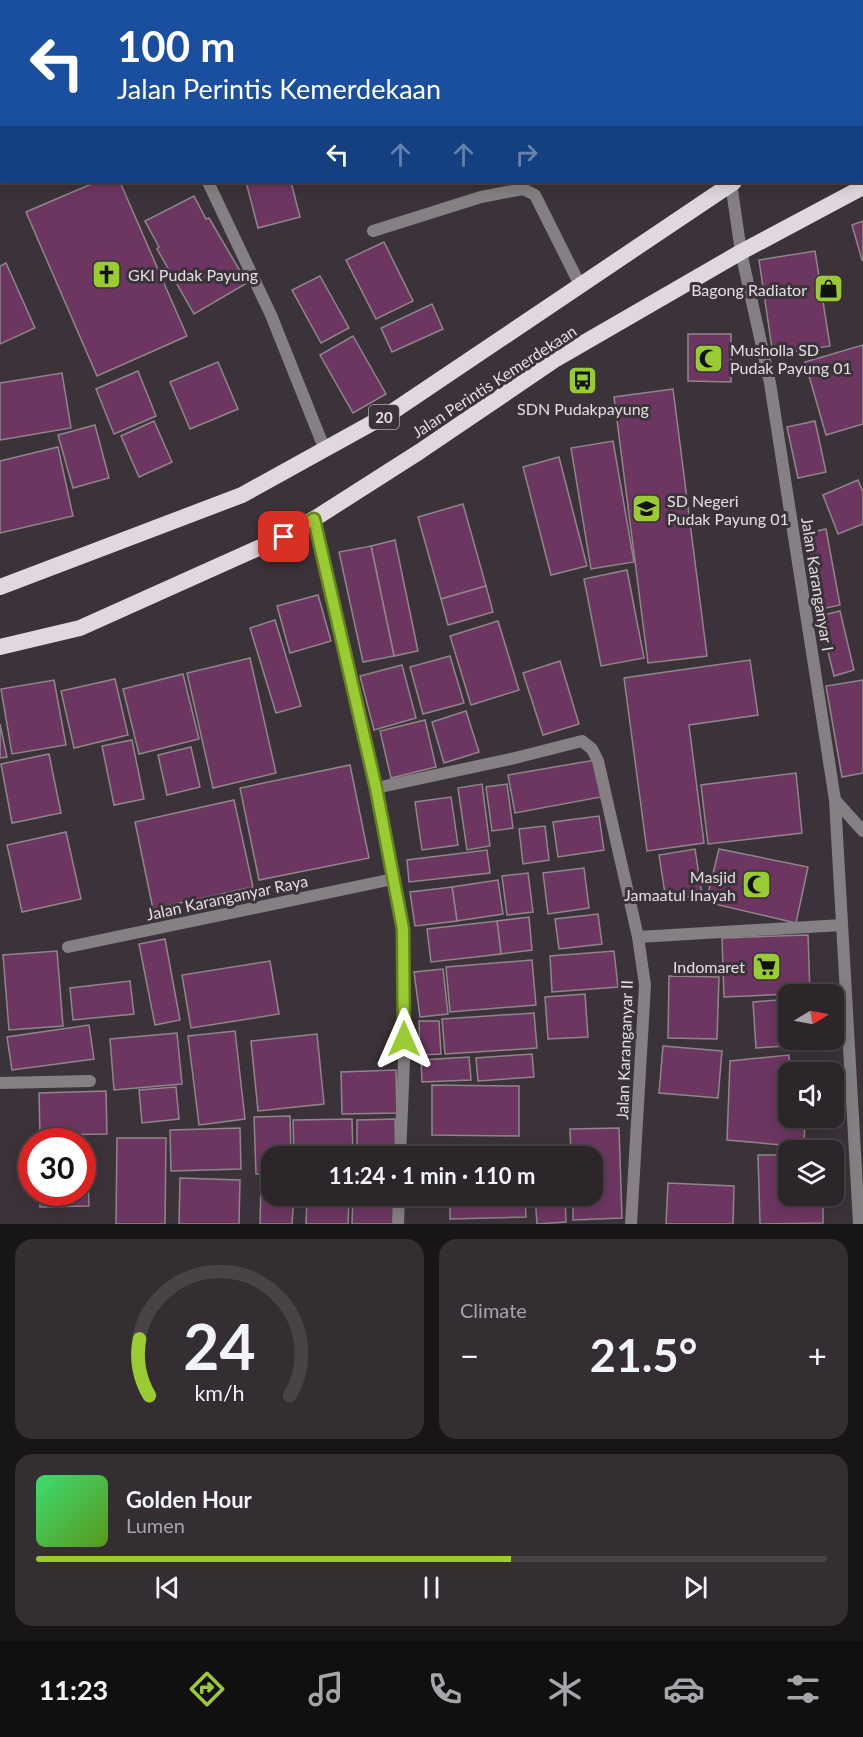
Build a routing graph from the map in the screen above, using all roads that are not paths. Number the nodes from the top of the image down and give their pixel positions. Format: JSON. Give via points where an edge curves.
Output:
{"nodes":[{"id":1,"x":208,"y":183,"type":"edge"},
{"id":2,"x":731,"y":183,"type":"edge"},
{"id":3,"x":732,"y":183,"type":"edge"},
{"id":4,"x":863,"y":187,"type":"edge"},
{"id":5,"x":373,"y":231,"type":"dead end"},
{"id":6,"x":741,"y":252,"type":"junction"},
{"id":7,"x":580,"y":285,"type":"junction"},
{"id":8,"x":325,"y":450,"type":"junction"},
{"id":9,"x":314,"y":519,"type":"junction"},
{"id":10,"x":0,"y":587,"type":"edge"},
{"id":11,"x":0,"y":646,"type":"edge"},
{"id":12,"x":376,"y":788,"type":"junction"},
{"id":13,"x":835,"y":800,"type":"junction"},
{"id":14,"x":863,"y":831,"type":"edge"},
{"id":15,"x":393,"y":879,"type":"junction"},
{"id":16,"x":842,"y":925,"type":"junction"},
{"id":17,"x":638,"y":937,"type":"junction"},
{"id":18,"x":68,"y":947,"type":"dead end"},
{"id":19,"x":90,"y":1081,"type":"dead end"},
{"id":20,"x":0,"y":1083,"type":"edge"},
{"id":21,"x":400,"y":1146,"type":"edge"},
{"id":22,"x":399,"y":1206,"type":"edge"},
{"id":23,"x":398,"y":1224,"type":"edge"},
{"id":24,"x":631,"y":1224,"type":"edge"},
{"id":25,"x":859,"y":1224,"type":"edge"}],
"edges":[{"from":1,"to":8,"type":"street","via":[[271,315]]},
{"from":2,"to":7,"type":"highway","name":"Jalan Perintis Kemerdekaan","number":"20"},
{"from":3,"to":6,"type":"street","name":"Jalan Perintis Kemerdekaan"},
{"from":4,"to":6,"type":"highway","name":"Jalan Perintis Kemerdekaan"},
{"from":5,"to":7,"type":"street","via":[[481,197],[522,189],[535,195]]},
{"from":6,"to":9,"type":"highway","name":"Jalan Perintis Kemerdekaan","via":[[555,359]]},
{"from":6,"to":13,"type":"street","name":"Jalan Karanganyar I","via":[[770,383]]},
{"from":7,"to":8,"type":"highway","name":"Jalan Perintis Kemerdekaan","number":"20","via":[[392,412]]},
{"from":8,"to":10,"type":"highway","name":"Jalan Perintis Kemerdekaan","number":"20","via":[[242,495]]},
{"from":9,"to":11,"type":"highway","name":"Jalan Perintis Kemerdekaan","via":[[284,537],[80,628]]},
{"from":9,"to":12,"type":"street"},
{"from":12,"to":15,"type":"street"},
{"from":12,"to":17,"type":"street","name":"Jalan Karanganyar II","via":[[582,741],[598,761]]},
{"from":13,"to":14,"type":"street"},
{"from":13,"to":16,"type":"street","name":"Jalan Karanganyar I"},
{"from":15,"to":18,"type":"street","name":"Jalan Karanganyar Raya"},
{"from":15,"to":21,"type":"street","via":[[403,929]]},
{"from":16,"to":17,"type":"street"},
{"from":16,"to":25,"type":"street","name":"Jalan Karanganyar I"},
{"from":17,"to":24,"type":"street","name":"Jalan Karanganyar II","via":[[645,985]]},
{"from":19,"to":20,"type":"street"},
{"from":22,"to":23,"type":"street"}]}
